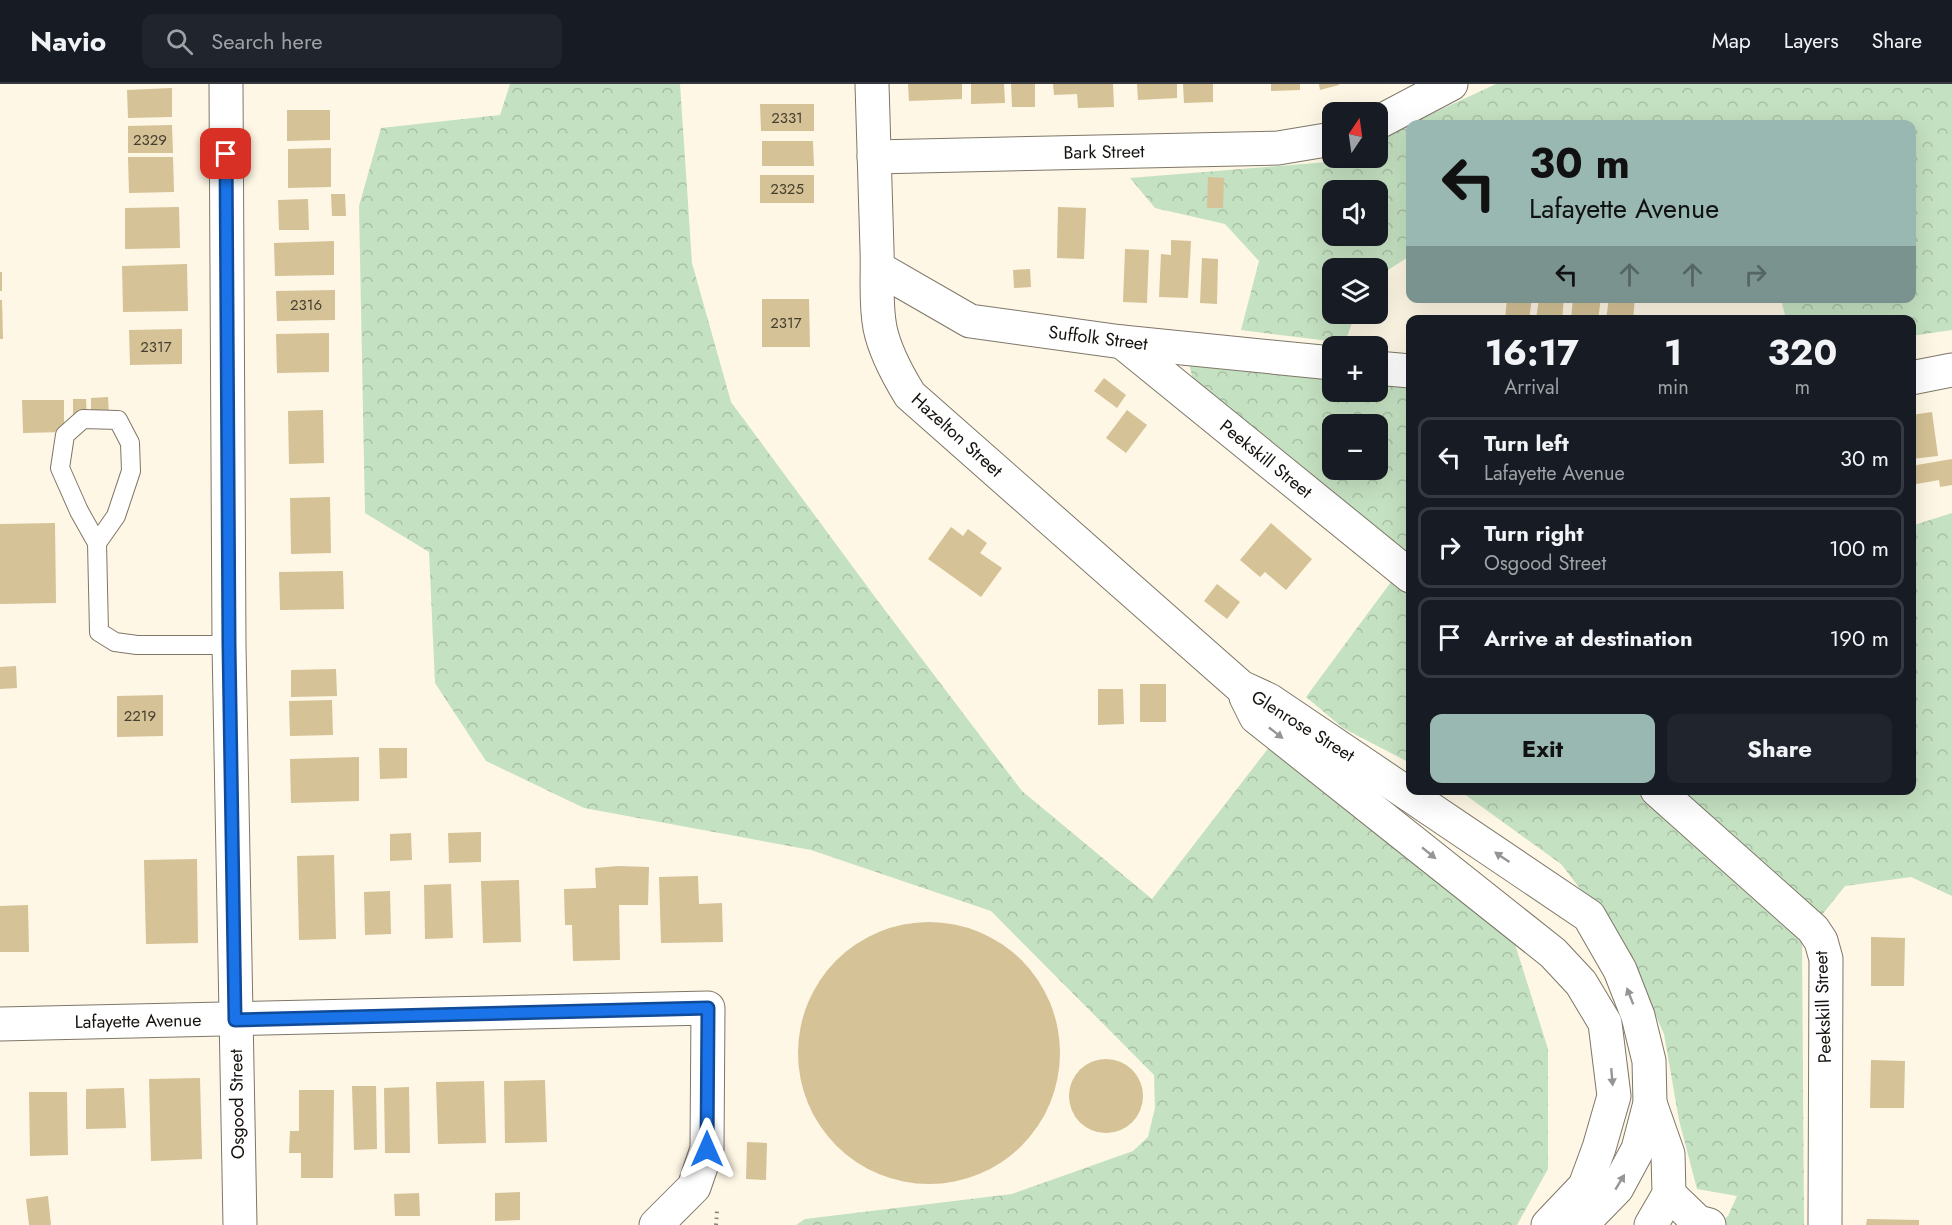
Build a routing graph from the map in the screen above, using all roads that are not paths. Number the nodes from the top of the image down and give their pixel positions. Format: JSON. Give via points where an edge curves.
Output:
{"nodes":[{"id":1,"x":226,"y":84,"type":"edge"},
{"id":2,"x":872,"y":84,"type":"edge"},
{"id":3,"x":1452,"y":84,"type":"edge"},
{"id":4,"x":1388,"y":117,"type":"edge"},
{"id":5,"x":1322,"y":141,"type":"edge"},
{"id":6,"x":874,"y":157,"type":"junction"},
{"id":7,"x":878,"y":268,"type":"junction"},
{"id":8,"x":1122,"y":342,"type":"junction"},
{"id":9,"x":1322,"y":362,"type":"edge"},
{"id":10,"x":1388,"y":369,"type":"edge"},
{"id":11,"x":1952,"y":370,"type":"edge"},
{"id":12,"x":1406,"y":371,"type":"edge"},
{"id":13,"x":1916,"y":377,"type":"edge"},
{"id":14,"x":97,"y":543,"type":"junction"},
{"id":15,"x":1406,"y":573,"type":"edge"},
{"id":16,"x":229,"y":645,"type":"junction"},
{"id":17,"x":1241,"y":687,"type":"junction"},
{"id":18,"x":1406,"y":792,"type":"edge"},
{"id":19,"x":1410,"y":795,"type":"edge"},
{"id":20,"x":1663,"y":795,"type":"edge"},
{"id":21,"x":235,"y":1020,"type":"junction"},
{"id":22,"x":0,"y":1024,"type":"edge"},
{"id":23,"x":1650,"y":1103,"type":"junction"},
{"id":24,"x":1669,"y":1194,"type":"junction"},
{"id":25,"x":240,"y":1225,"type":"edge"},
{"id":26,"x":656,"y":1225,"type":"edge"},
{"id":27,"x":1548,"y":1225,"type":"edge"},
{"id":28,"x":1581,"y":1225,"type":"edge"},
{"id":29,"x":1651,"y":1225,"type":"edge"},
{"id":30,"x":1709,"y":1225,"type":"edge"},
{"id":31,"x":1825,"y":1225,"type":"edge"}],
"edges":[{"from":1,"to":16,"type":"street","name":"Osgood Street"},
{"from":2,"to":6,"type":"street","name":"Hazelton Street"},
{"from":3,"to":4,"type":"street"},
{"from":5,"to":6,"type":"street","name":"Bark Street","via":[[1278,148]]},
{"from":6,"to":7,"type":"street","name":"Hazelton Street"},
{"from":7,"to":8,"type":"street","name":"Suffolk Street","via":[[970,321]]},
{"from":7,"to":17,"type":"street","name":"Hazelton Street","via":[[881,330],[910,395]]},
{"from":8,"to":9,"type":"street","name":"Suffolk Street"},
{"from":8,"to":15,"type":"street","name":"Peekskill Street"},
{"from":10,"to":12,"type":"street"},
{"from":11,"to":13,"type":"street"},
{"from":14,"to":14,"type":"lane","via":[[60,468],[65,435],[83,419],[117,420],[130,443],[131,471],[116,516]]},
{"from":14,"to":16,"type":"lane","via":[[99,632],[115,642],[137,645]]},
{"from":16,"to":21,"type":"street","name":"Osgood Street"},
{"from":18,"to":17,"type":"street","name":"Glenrose Street","one_way":true,"via":[[1269,700]]},
{"from":17,"to":27,"type":"street","name":"Glenrose Street","one_way":true,"via":[[1256,717],[1553,953],[1581,983],[1605,1023],[1614,1096],[1585,1186]]},
{"from":23,"to":19,"type":"street","name":"Glenrose Street","one_way":true,"via":[[1649,1060],[1638,1016],[1620,970],[1589,916]]},
{"from":20,"to":31,"type":"street","name":"Peekskill Street","via":[[1813,928],[1821,941],[1826,959]]},
{"from":21,"to":22,"type":"street","name":"Lafayette Avenue"},
{"from":21,"to":25,"type":"street","name":"Osgood Street"},
{"from":21,"to":26,"type":"street","name":"Lafayette Avenue","via":[[708,1008],[707,1149],[694,1187]]},
{"from":23,"to":24,"type":"street","via":[[1668,1154]]},
{"from":28,"to":23,"type":"street","name":"Glenrose Street","one_way":true,"via":[[1617,1188],[1638,1149]]},
{"from":24,"to":29,"type":"street"},
{"from":24,"to":30,"type":"street","via":[[1698,1222]]}]}
